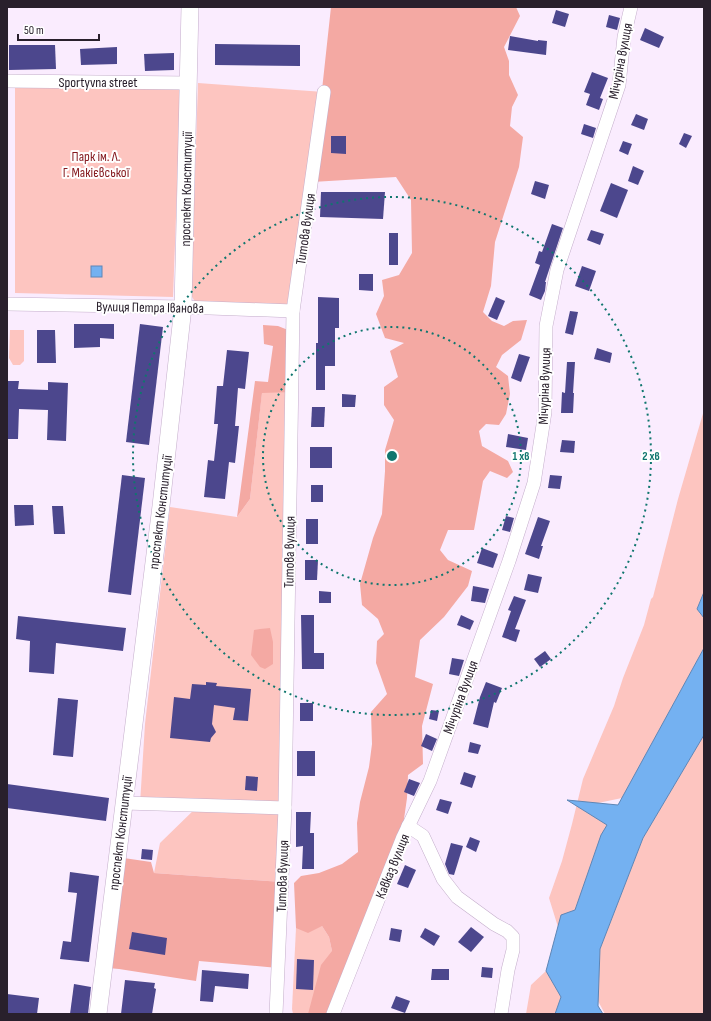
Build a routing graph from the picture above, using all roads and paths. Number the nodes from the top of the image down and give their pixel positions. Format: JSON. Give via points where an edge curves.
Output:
{"nodes":[{"id":1,"x":190,"y":7,"type":"edge"},
{"id":2,"x":631,"y":7,"type":"edge"},
{"id":3,"x":7,"y":81,"type":"edge"},
{"id":4,"x":188,"y":83,"type":"junction"},
{"id":5,"x":324,"y":92,"type":"dead end"},
{"id":6,"x":7,"y":304,"type":"edge"},
{"id":7,"x":183,"y":307,"type":"junction"},
{"id":8,"x":293,"y":311,"type":"junction"},
{"id":9,"x":124,"y":803,"type":"junction"},
{"id":10,"x":285,"y":808,"type":"junction"},
{"id":11,"x":408,"y":826,"type":"junction"},
{"id":12,"x":98,"y":1014,"type":"edge"},
{"id":13,"x":276,"y":1014,"type":"edge"},
{"id":14,"x":333,"y":1014,"type":"edge"},
{"id":15,"x":501,"y":1014,"type":"edge"}],
"edges":[{"from":1,"to":4,"type":"main road","name":"проспект Конституції"},
{"from":2,"to":11,"type":"street","name":"Мічуріна вулиця","via":[[624,37],[619,85],[557,270],[546,326],[545,412],[534,484],[430,781]]},
{"from":3,"to":4,"type":"street","name":"Sportyvna street"},
{"from":4,"to":7,"type":"main road","name":"проспект Конституції"},
{"from":5,"to":8,"type":"street","name":"Титова вулиця"},
{"from":6,"to":7,"type":"street","name":"Вулиця Петра Іванова"},
{"from":7,"to":8,"type":"street","name":"Вулиця Петра Іванова"},
{"from":7,"to":9,"type":"main road","name":"проспект Конституції"},
{"from":8,"to":10,"type":"street","name":"Титова вулиця"},
{"from":9,"to":10,"type":"street"},
{"from":9,"to":12,"type":"main road","name":"проспект Конституції"},
{"from":10,"to":13,"type":"street","name":"Титова вулиця"},
{"from":11,"to":14,"type":"street","name":"Кавказ вулиця"},
{"from":11,"to":15,"type":"street","name":"Кавказ вулиця","via":[[423,836],[443,879],[457,898],[513,937],[513,950]]}]}
